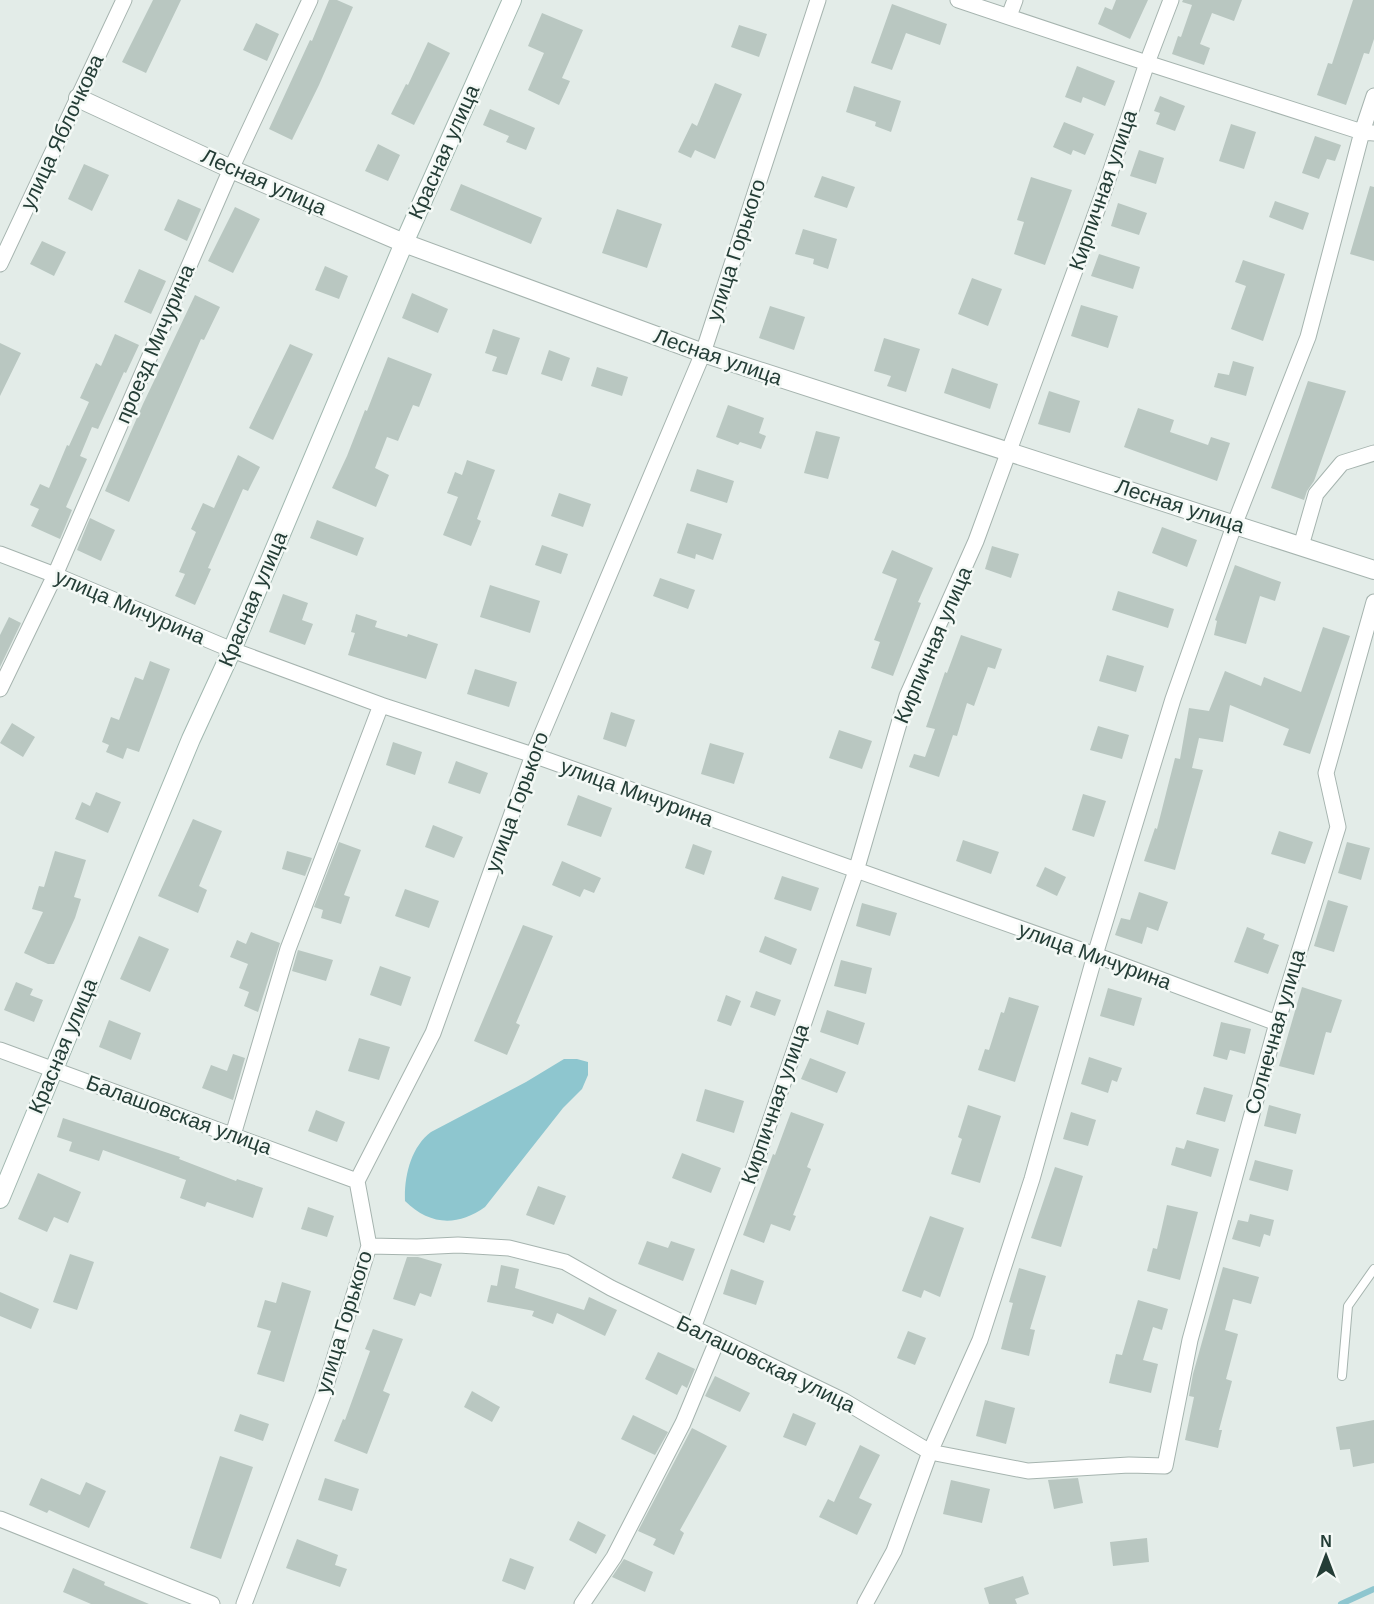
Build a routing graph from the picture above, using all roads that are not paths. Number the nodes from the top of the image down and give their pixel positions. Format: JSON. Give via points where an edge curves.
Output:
{"nodes":[{"id":1,"x":124,"y":0,"type":"edge"},
{"id":2,"x":310,"y":0,"type":"edge"},
{"id":3,"x":512,"y":0,"type":"edge"},
{"id":4,"x":818,"y":0,"type":"edge"},
{"id":5,"x":958,"y":0,"type":"edge"},
{"id":6,"x":1016,"y":0,"type":"edge"},
{"id":7,"x":1172,"y":0,"type":"edge"},
{"id":8,"x":1009,"y":16,"type":"junction"},
{"id":9,"x":1147,"y":63,"type":"junction"},
{"id":10,"x":1374,"y":96,"type":"edge"},
{"id":11,"x":78,"y":98,"type":"junction"},
{"id":12,"x":1368,"y":132,"type":"edge"},
{"id":13,"x":231,"y":169,"type":"junction"},
{"id":14,"x":404,"y":243,"type":"junction"},
{"id":15,"x":0,"y":264,"type":"edge"},
{"id":16,"x":703,"y":353,"type":"junction"},
{"id":17,"x":1009,"y":452,"type":"junction"},
{"id":18,"x":1374,"y":453,"type":"edge"},
{"id":19,"x":1235,"y":524,"type":"junction"},
{"id":20,"x":1301,"y":546,"type":"junction"},
{"id":21,"x":0,"y":554,"type":"edge"},
{"id":22,"x":1374,"y":570,"type":"edge"},
{"id":23,"x":55,"y":575,"type":"junction"},
{"id":24,"x":1374,"y":602,"type":"edge"},
{"id":25,"x":232,"y":650,"type":"junction"},
{"id":26,"x":0,"y":689,"type":"edge"},
{"id":27,"x":381,"y":705,"type":"junction"},
{"id":28,"x":533,"y":755,"type":"junction"},
{"id":29,"x":856,"y":871,"type":"junction"},
{"id":30,"x":1095,"y":955,"type":"junction"},
{"id":31,"x":1277,"y":1023,"type":"junction"},
{"id":32,"x":0,"y":1050,"type":"edge"},
{"id":33,"x":54,"y":1069,"type":"junction"},
{"id":34,"x":232,"y":1135,"type":"junction"},
{"id":35,"x":357,"y":1181,"type":"junction"},
{"id":36,"x":0,"y":1199,"type":"edge"},
{"id":37,"x":369,"y":1246,"type":"junction"},
{"id":38,"x":1374,"y":1269,"type":"edge"},
{"id":39,"x":693,"y":1328,"type":"junction"},
{"id":40,"x":717,"y":1341,"type":"junction"},
{"id":41,"x":1342,"y":1376,"type":"dead end"},
{"id":42,"x":930,"y":1452,"type":"junction"},
{"id":43,"x":1165,"y":1466,"type":"joint"},
{"id":44,"x":0,"y":1519,"type":"edge"},
{"id":45,"x":212,"y":1604,"type":"edge"},
{"id":46,"x":244,"y":1604,"type":"edge"},
{"id":47,"x":582,"y":1604,"type":"edge"},
{"id":48,"x":865,"y":1604,"type":"edge"}],
"edges":[{"from":1,"to":11,"type":"street","name":"улица Яблочкова"},
{"from":2,"to":13,"type":"street","name":"проезд Мичурина"},
{"from":3,"to":14,"type":"street","name":"Красная улица"},
{"from":4,"to":16,"type":"street","name":"улица Горького"},
{"from":5,"to":8,"type":"street"},
{"from":6,"to":8,"type":"street"},
{"from":7,"to":9,"type":"street","name":"Кирпичная улица"},
{"from":8,"to":9,"type":"street"},
{"from":9,"to":12,"type":"street"},
{"from":9,"to":17,"type":"street","name":"Кирпичная улица"},
{"from":10,"to":12,"type":"street"},
{"from":11,"to":13,"type":"street","name":"Лесная улица"},
{"from":11,"to":15,"type":"street","name":"улица Яблочкова"},
{"from":12,"to":19,"type":"street","via":[[1308,337]]},
{"from":13,"to":14,"type":"street","name":"Лесная улица"},
{"from":13,"to":23,"type":"street","name":"проезд Мичурина"},
{"from":14,"to":16,"type":"street","name":"Лесная улица"},
{"from":14,"to":25,"type":"street","name":"Красная улица"},
{"from":16,"to":17,"type":"street","name":"Лесная улица"},
{"from":16,"to":28,"type":"street","name":"улица Горького"},
{"from":17,"to":19,"type":"street","name":"Лесная улица"},
{"from":17,"to":29,"type":"street","name":"Кирпичная улица","via":[[976,541],[907,696]]},
{"from":18,"to":20,"type":"street","via":[[1342,462],[1316,494]]},
{"from":19,"to":20,"type":"street","name":"Лесная улица"},
{"from":19,"to":30,"type":"street","via":[[1173,699]]},
{"from":20,"to":22,"type":"street","name":"Лесная улица"},
{"from":21,"to":23,"type":"street","name":"улица Мичурина"},
{"from":23,"to":25,"type":"street","name":"улица Мичурина"},
{"from":23,"to":26,"type":"street","name":"проезд Мичурина"},
{"from":24,"to":31,"type":"street","name":"Солнечная улица","via":[[1326,773],[1338,827]]},
{"from":25,"to":27,"type":"street","name":"улица Мичурина"},
{"from":25,"to":33,"type":"street","name":"Красная улица"},
{"from":27,"to":28,"type":"street","name":"улица Мичурина"},
{"from":27,"to":34,"type":"street","via":[[288,949]]},
{"from":28,"to":29,"type":"street","name":"улица Мичурина"},
{"from":28,"to":35,"type":"street","name":"улица Горького","via":[[433,1033]]},
{"from":29,"to":30,"type":"street","name":"улица Мичурина"},
{"from":29,"to":39,"type":"street","name":"Кирпичная улица","via":[[756,1162]]},
{"from":30,"to":31,"type":"street","name":"улица Мичурина"},
{"from":30,"to":42,"type":"street","via":[[1032,1179],[980,1340]]},
{"from":31,"to":43,"type":"street","name":"Солнечная улица","via":[[1190,1340]]},
{"from":32,"to":33,"type":"street","name":"Балашовская улица"},
{"from":33,"to":34,"type":"street","name":"Балашовская улица"},
{"from":33,"to":36,"type":"street","name":"Красная улица"},
{"from":34,"to":35,"type":"street","name":"Балашовская улица"},
{"from":35,"to":37,"type":"street","name":"улица Горького"},
{"from":37,"to":39,"type":"street","name":"Балашовская улица","via":[[509,1248],[565,1262]]},
{"from":37,"to":46,"type":"street","name":"улица Горького","via":[[323,1395]]},
{"from":38,"to":41,"type":"lane","via":[[1348,1306]]},
{"from":39,"to":40,"type":"street","name":"Балашовская улица"},
{"from":40,"to":42,"type":"street","name":"Балашовская улица","via":[[844,1401]]},
{"from":40,"to":47,"type":"street","via":[[683,1423],[614,1557]]},
{"from":42,"to":43,"type":"street","name":"Балашовская улица","via":[[1028,1471]]},
{"from":42,"to":48,"type":"street","via":[[894,1551]]},
{"from":44,"to":45,"type":"street"}]}
